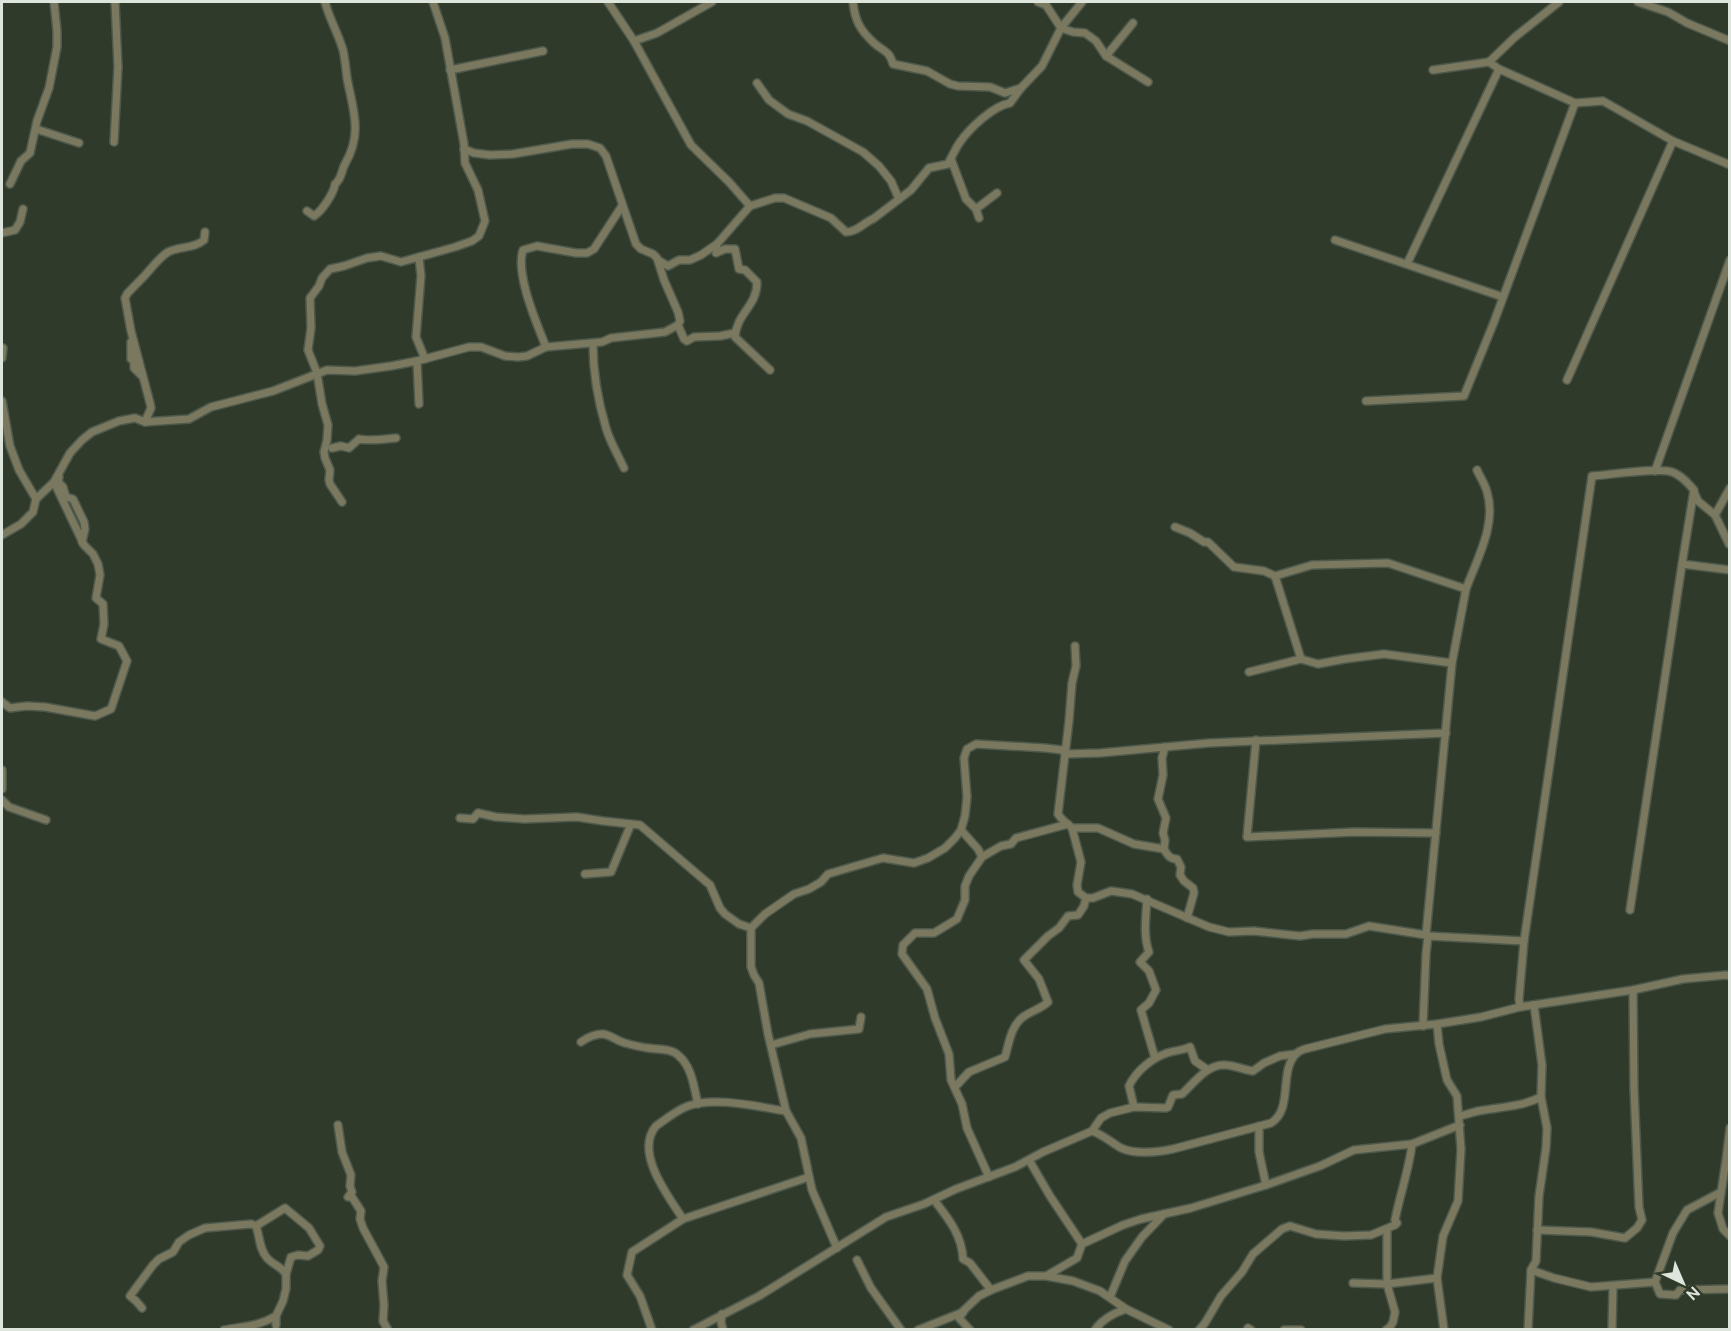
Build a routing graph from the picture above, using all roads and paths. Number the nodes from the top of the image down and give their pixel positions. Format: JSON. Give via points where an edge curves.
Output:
{"nodes":[{"id":1,"x":54,"y":2,"type":"edge"},
{"id":2,"x":115,"y":2,"type":"edge"},
{"id":3,"x":325,"y":2,"type":"edge"},
{"id":4,"x":433,"y":2,"type":"edge"},
{"id":5,"x":608,"y":2,"type":"edge"},
{"id":6,"x":712,"y":2,"type":"edge"},
{"id":7,"x":853,"y":2,"type":"edge"},
{"id":8,"x":1038,"y":2,"type":"edge"},
{"id":9,"x":1083,"y":2,"type":"edge"},
{"id":10,"x":1559,"y":2,"type":"edge"},
{"id":11,"x":1638,"y":2,"type":"edge"},
{"id":12,"x":1133,"y":23,"type":"dead end"},
{"id":13,"x":1061,"y":28,"type":"junction"},
{"id":14,"x":634,"y":41,"type":"junction"},
{"id":15,"x":1730,"y":41,"type":"edge"},
{"id":16,"x":543,"y":51,"type":"dead end"},
{"id":17,"x":1106,"y":56,"type":"junction"},
{"id":18,"x":1489,"y":62,"type":"junction"},
{"id":19,"x":1498,"y":69,"type":"junction"},
{"id":20,"x":450,"y":70,"type":"junction"},
{"id":21,"x":1433,"y":70,"type":"dead end"},
{"id":22,"x":1148,"y":82,"type":"dead end"},
{"id":23,"x":757,"y":83,"type":"dead end"},
{"id":24,"x":1021,"y":88,"type":"junction"},
{"id":25,"x":1005,"y":93,"type":"junction"},
{"id":26,"x":1010,"y":103,"type":"junction"},
{"id":27,"x":1575,"y":103,"type":"junction"},
{"id":28,"x":36,"y":129,"type":"junction"},
{"id":29,"x":1674,"y":141,"type":"junction"},
{"id":30,"x":114,"y":142,"type":"dead end"},
{"id":31,"x":79,"y":143,"type":"dead end"},
{"id":32,"x":464,"y":149,"type":"junction"},
{"id":33,"x":951,"y":158,"type":"junction"},
{"id":34,"x":1730,"y":165,"type":"edge"},
{"id":35,"x":10,"y":184,"type":"dead end"},
{"id":36,"x":997,"y":193,"type":"dead end"},
{"id":37,"x":899,"y":199,"type":"junction"},
{"id":38,"x":622,"y":206,"type":"junction"},
{"id":39,"x":750,"y":206,"type":"junction"},
{"id":40,"x":23,"y":209,"type":"dead end"},
{"id":41,"x":976,"y":209,"type":"junction"},
{"id":42,"x":307,"y":212,"type":"dead end"},
{"id":43,"x":980,"y":218,"type":"dead end"},
{"id":44,"x":205,"y":232,"type":"dead end"},
{"id":45,"x":2,"y":233,"type":"edge"},
{"id":46,"x":1335,"y":240,"type":"dead end"},
{"id":47,"x":717,"y":244,"type":"junction"},
{"id":48,"x":419,"y":257,"type":"junction"},
{"id":49,"x":658,"y":260,"type":"junction"},
{"id":50,"x":1730,"y":260,"type":"edge"},
{"id":51,"x":1407,"y":264,"type":"junction"},
{"id":52,"x":1503,"y":297,"type":"junction"},
{"id":53,"x":678,"y":325,"type":"junction"},
{"id":54,"x":735,"y":333,"type":"junction"},
{"id":55,"x":593,"y":344,"type":"junction"},
{"id":56,"x":546,"y":347,"type":"junction"},
{"id":57,"x":3,"y":348,"type":"edge"},
{"id":58,"x":2,"y":358,"type":"edge"},
{"id":59,"x":421,"y":360,"type":"junction"},
{"id":60,"x":770,"y":370,"type":"dead end"},
{"id":61,"x":317,"y":373,"type":"junction"},
{"id":62,"x":1567,"y":380,"type":"dead end"},
{"id":63,"x":2,"y":401,"type":"edge"},
{"id":64,"x":1366,"y":401,"type":"dead end"},
{"id":65,"x":419,"y":404,"type":"dead end"},
{"id":66,"x":145,"y":422,"type":"junction"},
{"id":67,"x":328,"y":436,"type":"junction"},
{"id":68,"x":396,"y":438,"type":"dead end"},
{"id":69,"x":624,"y":468,"type":"dead end"},
{"id":70,"x":1477,"y":470,"type":"dead end"},
{"id":71,"x":1655,"y":471,"type":"junction"},
{"id":72,"x":59,"y":475,"type":"junction"},
{"id":73,"x":54,"y":482,"type":"junction"},
{"id":74,"x":1730,"y":488,"type":"edge"},
{"id":75,"x":1694,"y":490,"type":"junction"},
{"id":76,"x":36,"y":499,"type":"junction"},
{"id":77,"x":342,"y":502,"type":"dead end"},
{"id":78,"x":1715,"y":515,"type":"junction"},
{"id":79,"x":1175,"y":527,"type":"dead end"},
{"id":80,"x":2,"y":536,"type":"edge"},
{"id":81,"x":82,"y":543,"type":"junction"},
{"id":82,"x":1729,"y":544,"type":"edge"},
{"id":83,"x":1682,"y":564,"type":"junction"},
{"id":84,"x":1730,"y":570,"type":"edge"},
{"id":85,"x":1275,"y":576,"type":"junction"},
{"id":86,"x":1466,"y":589,"type":"junction"},
{"id":87,"x":1075,"y":646,"type":"dead end"},
{"id":88,"x":1301,"y":659,"type":"junction"},
{"id":89,"x":1452,"y":663,"type":"junction"},
{"id":90,"x":1250,"y":672,"type":"dead end"},
{"id":91,"x":2,"y":702,"type":"edge"},
{"id":92,"x":1446,"y":733,"type":"junction"},
{"id":93,"x":1256,"y":740,"type":"junction"},
{"id":94,"x":1165,"y":747,"type":"junction"},
{"id":95,"x":1065,"y":754,"type":"junction"},
{"id":96,"x":2,"y":770,"type":"edge"},
{"id":97,"x":2,"y":788,"type":"edge"},
{"id":98,"x":2,"y":800,"type":"edge"},
{"id":99,"x":460,"y":818,"type":"dead end"},
{"id":100,"x":46,"y":820,"type":"dead end"},
{"id":101,"x":630,"y":824,"type":"junction"},
{"id":102,"x":1070,"y":826,"type":"junction"},
{"id":103,"x":961,"y":830,"type":"junction"},
{"id":104,"x":1436,"y":833,"type":"junction"},
{"id":105,"x":1164,"y":849,"type":"junction"},
{"id":106,"x":982,"y":857,"type":"junction"},
{"id":107,"x":585,"y":874,"type":"dead end"},
{"id":108,"x":1086,"y":898,"type":"junction"},
{"id":109,"x":1147,"y":899,"type":"junction"},
{"id":110,"x":1630,"y":910,"type":"dead end"},
{"id":111,"x":1187,"y":918,"type":"junction"},
{"id":112,"x":752,"y":928,"type":"junction"},
{"id":113,"x":1427,"y":935,"type":"junction"},
{"id":114,"x":1524,"y":941,"type":"junction"},
{"id":115,"x":1730,"y":976,"type":"edge"},
{"id":116,"x":1633,"y":990,"type":"junction"},
{"id":117,"x":1534,"y":1005,"type":"junction"},
{"id":118,"x":1520,"y":1007,"type":"junction"},
{"id":119,"x":861,"y":1017,"type":"dead end"},
{"id":120,"x":1437,"y":1024,"type":"junction"},
{"id":121,"x":1423,"y":1026,"type":"junction"},
{"id":122,"x":581,"y":1042,"type":"dead end"},
{"id":123,"x":771,"y":1045,"type":"junction"},
{"id":124,"x":1296,"y":1054,"type":"junction"},
{"id":125,"x":1155,"y":1058,"type":"junction"},
{"id":126,"x":1208,"y":1070,"type":"junction"},
{"id":127,"x":955,"y":1087,"type":"junction"},
{"id":128,"x":1541,"y":1098,"type":"junction"},
{"id":129,"x":698,"y":1104,"type":"junction"},
{"id":130,"x":1134,"y":1107,"type":"junction"},
{"id":131,"x":786,"y":1111,"type":"junction"},
{"id":132,"x":1460,"y":1116,"type":"junction"},
{"id":133,"x":338,"y":1125,"type":"dead end"},
{"id":134,"x":1460,"y":1125,"type":"junction"},
{"id":135,"x":1259,"y":1126,"type":"junction"},
{"id":136,"x":1730,"y":1128,"type":"edge"},
{"id":137,"x":1092,"y":1131,"type":"junction"},
{"id":138,"x":1412,"y":1144,"type":"junction"},
{"id":139,"x":1029,"y":1160,"type":"junction"},
{"id":140,"x":809,"y":1177,"type":"junction"},
{"id":141,"x":989,"y":1177,"type":"junction"},
{"id":142,"x":1266,"y":1185,"type":"junction"},
{"id":143,"x":1721,"y":1192,"type":"junction"},
{"id":144,"x":934,"y":1200,"type":"junction"},
{"id":145,"x":1164,"y":1214,"type":"junction"},
{"id":146,"x":683,"y":1219,"type":"junction"},
{"id":147,"x":256,"y":1226,"type":"junction"},
{"id":148,"x":1387,"y":1229,"type":"junction"},
{"id":149,"x":1537,"y":1230,"type":"junction"},
{"id":150,"x":1730,"y":1236,"type":"edge"},
{"id":151,"x":1082,"y":1244,"type":"junction"},
{"id":152,"x":837,"y":1248,"type":"junction"},
{"id":153,"x":857,"y":1260,"type":"dead end"},
{"id":154,"x":1531,"y":1270,"type":"junction"},
{"id":155,"x":286,"y":1274,"type":"junction"},
{"id":156,"x":1046,"y":1276,"type":"junction"},
{"id":157,"x":1437,"y":1278,"type":"junction"},
{"id":158,"x":1655,"y":1282,"type":"junction"},
{"id":159,"x":1353,"y":1283,"type":"dead end"},
{"id":160,"x":1387,"y":1284,"type":"junction"},
{"id":161,"x":1613,"y":1286,"type":"junction"},
{"id":162,"x":1730,"y":1289,"type":"edge"},
{"id":163,"x":991,"y":1290,"type":"junction"},
{"id":164,"x":1110,"y":1297,"type":"junction"},
{"id":165,"x":142,"y":1308,"type":"dead end"},
{"id":166,"x":1126,"y":1309,"type":"junction"},
{"id":167,"x":966,"y":1310,"type":"junction"},
{"id":168,"x":722,"y":1314,"type":"junction"},
{"id":169,"x":276,"y":1316,"type":"junction"},
{"id":170,"x":267,"y":1321,"type":"junction"},
{"id":171,"x":276,"y":1325,"type":"junction"},
{"id":172,"x":224,"y":1329,"type":"edge"},
{"id":173,"x":284,"y":1329,"type":"edge"},
{"id":174,"x":387,"y":1329,"type":"edge"},
{"id":175,"x":652,"y":1329,"type":"edge"},
{"id":176,"x":693,"y":1329,"type":"edge"},
{"id":177,"x":723,"y":1329,"type":"edge"},
{"id":178,"x":901,"y":1329,"type":"edge"},
{"id":179,"x":918,"y":1329,"type":"edge"},
{"id":180,"x":970,"y":1329,"type":"edge"},
{"id":181,"x":1095,"y":1329,"type":"edge"},
{"id":182,"x":1168,"y":1329,"type":"edge"},
{"id":183,"x":1199,"y":1329,"type":"edge"},
{"id":184,"x":1284,"y":1329,"type":"edge"},
{"id":185,"x":1301,"y":1329,"type":"edge"},
{"id":186,"x":1386,"y":1329,"type":"edge"},
{"id":187,"x":1444,"y":1329,"type":"edge"},
{"id":188,"x":1528,"y":1329,"type":"edge"},
{"id":189,"x":1612,"y":1329,"type":"edge"}],
"edges":[{"from":1,"to":28,"type":"street","via":[[57,47]]},
{"from":2,"to":30,"type":"street","via":[[118,67]]},
{"from":3,"to":42,"type":"street","via":[[343,50],[355,115],[354,143],[340,181],[322,210],[314,216]]},
{"from":4,"to":20,"type":"street"},
{"from":5,"to":14,"type":"street"},
{"from":6,"to":14,"type":"street","via":[[657,33]]},
{"from":7,"to":25,"type":"street","via":[[856,22],[890,55],[893,64],[927,71],[950,84],[990,87]]},
{"from":8,"to":13,"type":"street","via":[[1046,5]]},
{"from":9,"to":13,"type":"street"},
{"from":10,"to":18,"type":"street"},
{"from":11,"to":15,"type":"street"},
{"from":12,"to":17,"type":"street"},
{"from":13,"to":17,"type":"street","via":[[1085,33]]},
{"from":13,"to":24,"type":"street","via":[[1042,66]]},
{"from":14,"to":39,"type":"street","via":[[691,145]]},
{"from":16,"to":20,"type":"street"},
{"from":17,"to":22,"type":"street"},
{"from":18,"to":19,"type":"street"},
{"from":18,"to":21,"type":"street"},
{"from":19,"to":27,"type":"street"},
{"from":19,"to":51,"type":"street"},
{"from":20,"to":32,"type":"street"},
{"from":23,"to":37,"type":"street","via":[[769,100],[788,114],[864,152],[891,181]]},
{"from":24,"to":25,"type":"street"},
{"from":24,"to":26,"type":"street"},
{"from":25,"to":26,"type":"street"},
{"from":26,"to":33,"type":"street","via":[[979,122]]},
{"from":27,"to":29,"type":"street","via":[[1603,101]]},
{"from":27,"to":52,"type":"street"},
{"from":28,"to":31,"type":"street"},
{"from":28,"to":35,"type":"street","via":[[30,153],[21,161]]},
{"from":29,"to":34,"type":"street"},
{"from":29,"to":62,"type":"street"},
{"from":32,"to":38,"type":"street","via":[[490,155],[572,144],[596,146],[606,156]]},
{"from":32,"to":48,"type":"street","via":[[485,221],[482,230],[472,241]]},
{"from":33,"to":37,"type":"street","via":[[945,166],[928,168]]},
{"from":33,"to":41,"type":"street","via":[[966,199]]},
{"from":36,"to":41,"type":"street"},
{"from":37,"to":39,"type":"street","via":[[854,232],[846,232],[831,218],[784,198]]},
{"from":38,"to":49,"type":"street","via":[[636,244]]},
{"from":38,"to":56,"type":"street","via":[[594,249],[587,253],[537,246],[524,250],[521,260],[527,298]]},
{"from":39,"to":47,"type":"street"},
{"from":40,"to":45,"type":"street","via":[[15,230]]},
{"from":41,"to":43,"type":"street"},
{"from":44,"to":66,"type":"street","via":[[200,243],[173,250],[156,261],[125,298],[132,333],[131,358],[143,378],[151,408]]},
{"from":46,"to":51,"type":"street"},
{"from":47,"to":49,"type":"street","via":[[693,259],[679,260],[670,266]]},
{"from":47,"to":54,"type":"street","via":[[716,253],[735,249],[739,269],[757,282],[754,299],[742,314]]},
{"from":48,"to":59,"type":"street","via":[[416,337]]},
{"from":48,"to":61,"type":"street","via":[[401,262],[381,256],[367,258],[330,269],[322,278],[310,298],[308,350]]},
{"from":49,"to":53,"type":"street","via":[[678,312]]},
{"from":50,"to":71,"type":"street"},
{"from":51,"to":52,"type":"street"},
{"from":52,"to":64,"type":"street","via":[[1464,396]]},
{"from":53,"to":54,"type":"street","via":[[687,341]]},
{"from":53,"to":55,"type":"street","via":[[666,332],[610,338]]},
{"from":54,"to":60,"type":"street"},
{"from":55,"to":56,"type":"street"},
{"from":55,"to":69,"type":"street","via":[[597,388],[607,430]]},
{"from":56,"to":59,"type":"street","via":[[519,357],[469,347]]},
{"from":57,"to":58,"type":"street"},
{"from":59,"to":61,"type":"street"},
{"from":59,"to":65,"type":"street"},
{"from":61,"to":66,"type":"street","via":[[273,392],[211,407],[189,419]]},
{"from":61,"to":67,"type":"street"},
{"from":63,"to":76,"type":"street","via":[[10,446]]},
{"from":66,"to":72,"type":"street","via":[[135,418],[119,421],[92,432],[70,453]]},
{"from":67,"to":68,"type":"street","via":[[333,448],[349,448],[358,439]]},
{"from":67,"to":77,"type":"street","via":[[324,452],[329,480]]},
{"from":70,"to":86,"type":"street","via":[[1490,503],[1489,523]]},
{"from":71,"to":75,"type":"street","via":[[1671,472]]},
{"from":71,"to":114,"type":"street","via":[[1592,476]]},
{"from":72,"to":73,"type":"street"},
{"from":72,"to":81,"type":"street","via":[[58,482],[66,496],[73,499],[84,522]]},
{"from":73,"to":76,"type":"street"},
{"from":73,"to":81,"type":"street"},
{"from":74,"to":78,"type":"street"},
{"from":75,"to":78,"type":"street","via":[[1698,501]]},
{"from":75,"to":83,"type":"street"},
{"from":76,"to":80,"type":"street","via":[[33,512]]},
{"from":78,"to":82,"type":"street"},
{"from":79,"to":85,"type":"street","via":[[1208,542],[1234,567]]},
{"from":81,"to":91,"type":"street","via":[[95,559],[100,574],[96,598],[103,604],[101,639],[119,646],[127,661],[111,709],[95,716],[45,707],[10,708]]},
{"from":83,"to":84,"type":"street"},
{"from":83,"to":110,"type":"street"},
{"from":85,"to":86,"type":"street","via":[[1312,565],[1388,563]]},
{"from":85,"to":88,"type":"street"},
{"from":86,"to":89,"type":"street"},
{"from":87,"to":95,"type":"street"},
{"from":88,"to":89,"type":"street","via":[[1318,664],[1384,654]]},
{"from":88,"to":90,"type":"street"},
{"from":89,"to":92,"type":"street"},
{"from":92,"to":93,"type":"street"},
{"from":92,"to":104,"type":"street"},
{"from":93,"to":94,"type":"street"},
{"from":93,"to":104,"type":"street","via":[[1247,837]]},
{"from":94,"to":95,"type":"street"},
{"from":94,"to":105,"type":"street","via":[[1158,799],[1166,818]]},
{"from":95,"to":102,"type":"street","via":[[1058,814]]},
{"from":95,"to":103,"type":"street","via":[[1045,748],[970,746],[964,758],[967,797]]},
{"from":96,"to":97,"type":"street"},
{"from":98,"to":100,"type":"street","via":[[9,807]]},
{"from":99,"to":101,"type":"street","via":[[473,819],[478,813],[524,819],[577,816]]},
{"from":101,"to":107,"type":"street","via":[[611,872]]},
{"from":101,"to":112,"type":"street","via":[[640,825],[710,885],[720,908],[731,920]]},
{"from":102,"to":105,"type":"street","via":[[1098,828],[1134,843]]},
{"from":102,"to":106,"type":"street","via":[[1016,838]]},
{"from":102,"to":108,"type":"street","via":[[1081,862],[1078,891]]},
{"from":103,"to":106,"type":"street"},
{"from":103,"to":112,"type":"street","via":[[945,848],[914,863],[883,858],[828,874],[821,882],[765,914]]},
{"from":104,"to":113,"type":"street"},
{"from":105,"to":111,"type":"street","via":[[1167,856],[1177,859],[1180,875],[1193,888]]},
{"from":106,"to":127,"type":"street","via":[[969,876],[957,919],[934,933],[915,933],[901,950],[927,989],[949,1054]]},
{"from":108,"to":109,"type":"street","via":[[1111,891]]},
{"from":108,"to":127,"type":"street","via":[[1078,915],[1068,916],[1024,960],[1039,979],[1048,1002],[1014,1027],[1005,1057],[969,1072]]},
{"from":109,"to":111,"type":"street"},
{"from":109,"to":125,"type":"street","via":[[1149,952],[1140,962],[1149,971],[1156,990],[1141,1010]]},
{"from":111,"to":113,"type":"street","via":[[1229,932],[1300,936],[1346,934],[1369,926]]},
{"from":112,"to":123,"type":"street","via":[[751,967],[759,983]]},
{"from":113,"to":114,"type":"street"},
{"from":113,"to":121,"type":"street"},
{"from":114,"to":118,"type":"street"},
{"from":115,"to":116,"type":"street","via":[[1683,979]]},
{"from":116,"to":117,"type":"street"},
{"from":116,"to":149,"type":"street","via":[[1642,1220],[1625,1238]]},
{"from":117,"to":118,"type":"street"},
{"from":117,"to":128,"type":"street","via":[[1542,1065]]},
{"from":118,"to":120,"type":"street"},
{"from":119,"to":123,"type":"street","via":[[860,1029],[810,1034]]},
{"from":120,"to":121,"type":"street"},
{"from":120,"to":132,"type":"street","via":[[1447,1080],[1457,1096]]},
{"from":121,"to":124,"type":"street","via":[[1344,1038]]},
{"from":122,"to":129,"type":"street","via":[[606,1034],[623,1043],[679,1055],[690,1073]]},
{"from":123,"to":131,"type":"street"},
{"from":124,"to":126,"type":"street","via":[[1280,1056],[1253,1071],[1227,1064]]},
{"from":124,"to":135,"type":"street","via":[[1280,1113],[1276,1120]]},
{"from":125,"to":126,"type":"street","via":[[1190,1047],[1195,1061]]},
{"from":125,"to":130,"type":"street","via":[[1129,1086]]},
{"from":126,"to":130,"type":"street","via":[[1182,1094],[1173,1095],[1166,1108]]},
{"from":127,"to":141,"type":"street","via":[[967,1128]]},
{"from":128,"to":132,"type":"street"},
{"from":128,"to":149,"type":"street","via":[[1547,1128]]},
{"from":129,"to":131,"type":"street","via":[[718,1102]]},
{"from":129,"to":146,"type":"street","via":[[687,1106],[656,1126],[648,1141],[659,1181]]},
{"from":130,"to":137,"type":"street","via":[[1101,1118]]},
{"from":131,"to":140,"type":"street","via":[[801,1138]]},
{"from":132,"to":134,"type":"street"},
{"from":133,"to":174,"type":"street","via":[[351,1175],[352,1192],[348,1197],[361,1211],[363,1228],[384,1267],[383,1321]]},
{"from":134,"to":138,"type":"street"},
{"from":134,"to":157,"type":"street","via":[[1458,1201],[1443,1236]]},
{"from":135,"to":137,"type":"street","via":[[1158,1152],[1125,1150]]},
{"from":135,"to":142,"type":"street","via":[[1259,1152]]},
{"from":136,"to":143,"type":"street"},
{"from":137,"to":139,"type":"street"},
{"from":138,"to":142,"type":"street","via":[[1360,1149]]},
{"from":138,"to":148,"type":"street","via":[[1397,1223]]},
{"from":139,"to":141,"type":"street"},
{"from":139,"to":151,"type":"street"},
{"from":140,"to":146,"type":"street"},
{"from":140,"to":152,"type":"street"},
{"from":141,"to":144,"type":"street"},
{"from":142,"to":145,"type":"street"},
{"from":143,"to":150,"type":"street","via":[[1718,1213]]},
{"from":143,"to":158,"type":"street","via":[[1687,1210],[1673,1233]]},
{"from":144,"to":152,"type":"street","via":[[886,1217]]},
{"from":144,"to":163,"type":"street","via":[[958,1234],[963,1259]]},
{"from":145,"to":151,"type":"street","via":[[1123,1225]]},
{"from":145,"to":164,"type":"street","via":[[1125,1261]]},
{"from":146,"to":175,"type":"street","via":[[632,1252],[627,1275]]},
{"from":147,"to":155,"type":"street","via":[[262,1252]]},
{"from":147,"to":155,"type":"street","via":[[285,1208],[315,1236],[320,1245],[318,1250],[308,1256],[291,1257]]},
{"from":147,"to":165,"type":"street","via":[[205,1228],[179,1242],[173,1252],[147,1270],[130,1296]]},
{"from":148,"to":160,"type":"street"},
{"from":148,"to":183,"type":"street","via":[[1344,1236],[1316,1234],[1290,1226],[1282,1229],[1253,1254]]},
{"from":149,"to":154,"type":"street","via":[[1536,1261]]},
{"from":151,"to":156,"type":"street","via":[[1077,1258]]},
{"from":152,"to":168,"type":"street"},
{"from":153,"to":178,"type":"street"},
{"from":154,"to":161,"type":"street","via":[[1591,1287]]},
{"from":154,"to":188,"type":"street"},
{"from":155,"to":169,"type":"street","via":[[286,1289]]},
{"from":156,"to":163,"type":"street","via":[[1028,1276]]},
{"from":156,"to":164,"type":"street","via":[[1073,1281]]},
{"from":157,"to":160,"type":"street"},
{"from":157,"to":187,"type":"street"},
{"from":158,"to":161,"type":"street"},
{"from":158,"to":162,"type":"street","via":[[1659,1294]]},
{"from":159,"to":160,"type":"street"},
{"from":160,"to":186,"type":"street","via":[[1395,1312]]},
{"from":161,"to":189,"type":"street"},
{"from":163,"to":167,"type":"street"},
{"from":164,"to":166,"type":"street"},
{"from":166,"to":181,"type":"street"},
{"from":166,"to":182,"type":"street"},
{"from":167,"to":179,"type":"street"},
{"from":167,"to":180,"type":"street","via":[[959,1318]]},
{"from":168,"to":176,"type":"street"},
{"from":168,"to":177,"type":"street"},
{"from":169,"to":170,"type":"street"},
{"from":169,"to":171,"type":"street"},
{"from":170,"to":171,"type":"street"},
{"from":170,"to":172,"type":"street","via":[[247,1328]]},
{"from":171,"to":173,"type":"street"},
{"from":184,"to":185,"type":"street"}]}
